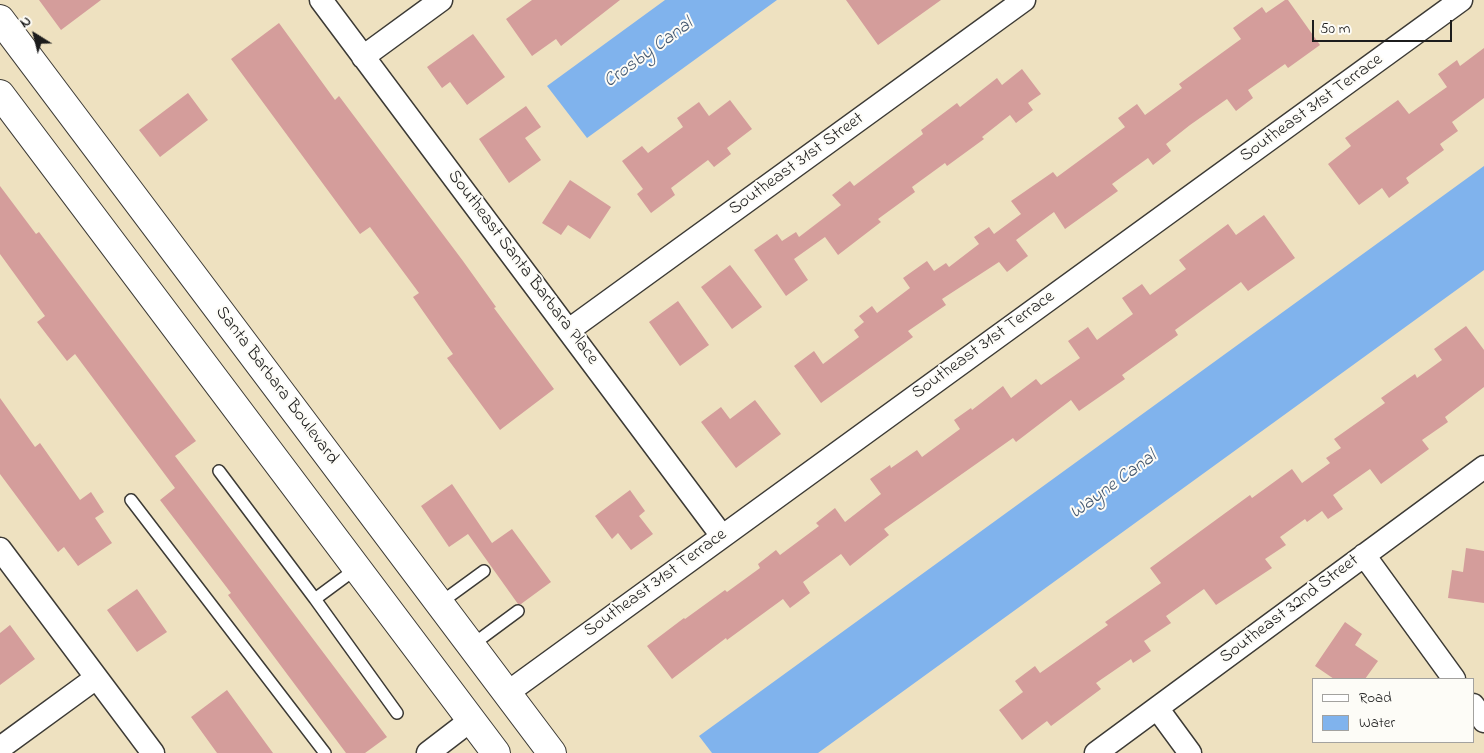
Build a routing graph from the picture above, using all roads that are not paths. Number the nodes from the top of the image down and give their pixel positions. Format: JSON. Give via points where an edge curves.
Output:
{"nodes":[{"id":1,"x":321,"y":0,"type":"edge"},
{"id":2,"x":441,"y":0,"type":"edge"},
{"id":3,"x":1024,"y":0,"type":"edge"},
{"id":4,"x":1461,"y":0,"type":"edge"},
{"id":5,"x":0,"y":19,"type":"edge"},
{"id":6,"x":363,"y":57,"type":"junction"},
{"id":7,"x":0,"y":94,"type":"edge"},
{"id":8,"x":569,"y":330,"type":"junction"},
{"id":9,"x":1484,"y":467,"type":"edge"},
{"id":10,"x":219,"y":471,"type":"dead end"},
{"id":11,"x":131,"y":500,"type":"dead end"},
{"id":12,"x":722,"y":536,"type":"junction"},
{"id":13,"x":0,"y":549,"type":"edge"},
{"id":14,"x":1364,"y":555,"type":"junction"},
{"id":15,"x":357,"y":568,"type":"junction"},
{"id":16,"x":484,"y":571,"type":"dead end"},
{"id":17,"x":315,"y":599,"type":"junction"},
{"id":18,"x":440,"y":604,"type":"junction"},
{"id":19,"x":518,"y":611,"type":"dead end"},
{"id":20,"x":472,"y":645,"type":"junction"},
{"id":21,"x":96,"y":678,"type":"junction"},
{"id":22,"x":1453,"y":678,"type":"edge"},
{"id":23,"x":507,"y":693,"type":"junction"},
{"id":24,"x":1474,"y":706,"type":"edge"},
{"id":25,"x":1157,"y":708,"type":"junction"},
{"id":26,"x":397,"y":713,"type":"dead end"},
{"id":27,"x":471,"y":720,"type":"junction"},
{"id":28,"x":1484,"y":721,"type":"edge"},
{"id":29,"x":0,"y":748,"type":"edge"},
{"id":30,"x":153,"y":753,"type":"edge"},
{"id":31,"x":325,"y":753,"type":"edge"},
{"id":32,"x":428,"y":753,"type":"edge"},
{"id":33,"x":496,"y":753,"type":"edge"},
{"id":34,"x":552,"y":753,"type":"edge"},
{"id":35,"x":1096,"y":753,"type":"edge"},
{"id":36,"x":1190,"y":753,"type":"edge"}],
"edges":[{"from":1,"to":6,"type":"street","name":"Southeast Santa Barbara Place"},
{"from":2,"to":6,"type":"street"},
{"from":3,"to":8,"type":"street","name":"Southeast 31st Street"},
{"from":4,"to":12,"type":"street","name":"Southeast 31st Terrace"},
{"from":5,"to":18,"type":"main road","name":"Santa Barbara Boulevard"},
{"from":6,"to":8,"type":"street","name":"Southeast Santa Barbara Place"},
{"from":7,"to":15,"type":"main road"},
{"from":8,"to":12,"type":"street","name":"Southeast Santa Barbara Place"},
{"from":9,"to":14,"type":"street","name":"Southeast 32nd Street"},
{"from":10,"to":17,"type":"lane"},
{"from":11,"to":31,"type":"lane"},
{"from":12,"to":23,"type":"street","name":"Southeast 31st Terrace"},
{"from":13,"to":21,"type":"street"},
{"from":14,"to":22,"type":"street"},
{"from":14,"to":25,"type":"street","name":"Southeast 32nd Street"},
{"from":15,"to":17,"type":"lane"},
{"from":15,"to":27,"type":"main road"},
{"from":16,"to":18,"type":"lane"},
{"from":17,"to":26,"type":"lane"},
{"from":18,"to":20,"type":"main road","name":"Santa Barbara Boulevard"},
{"from":19,"to":20,"type":"lane"},
{"from":20,"to":23,"type":"main road","name":"Santa Barbara Boulevard"},
{"from":21,"to":29,"type":"street"},
{"from":21,"to":30,"type":"street"},
{"from":23,"to":34,"type":"main road","name":"Santa Barbara Boulevard"},
{"from":24,"to":28,"type":"street"},
{"from":25,"to":35,"type":"street","name":"Southeast 32nd Street"},
{"from":25,"to":36,"type":"street"},
{"from":27,"to":32,"type":"street"},
{"from":27,"to":33,"type":"main road"}]}
